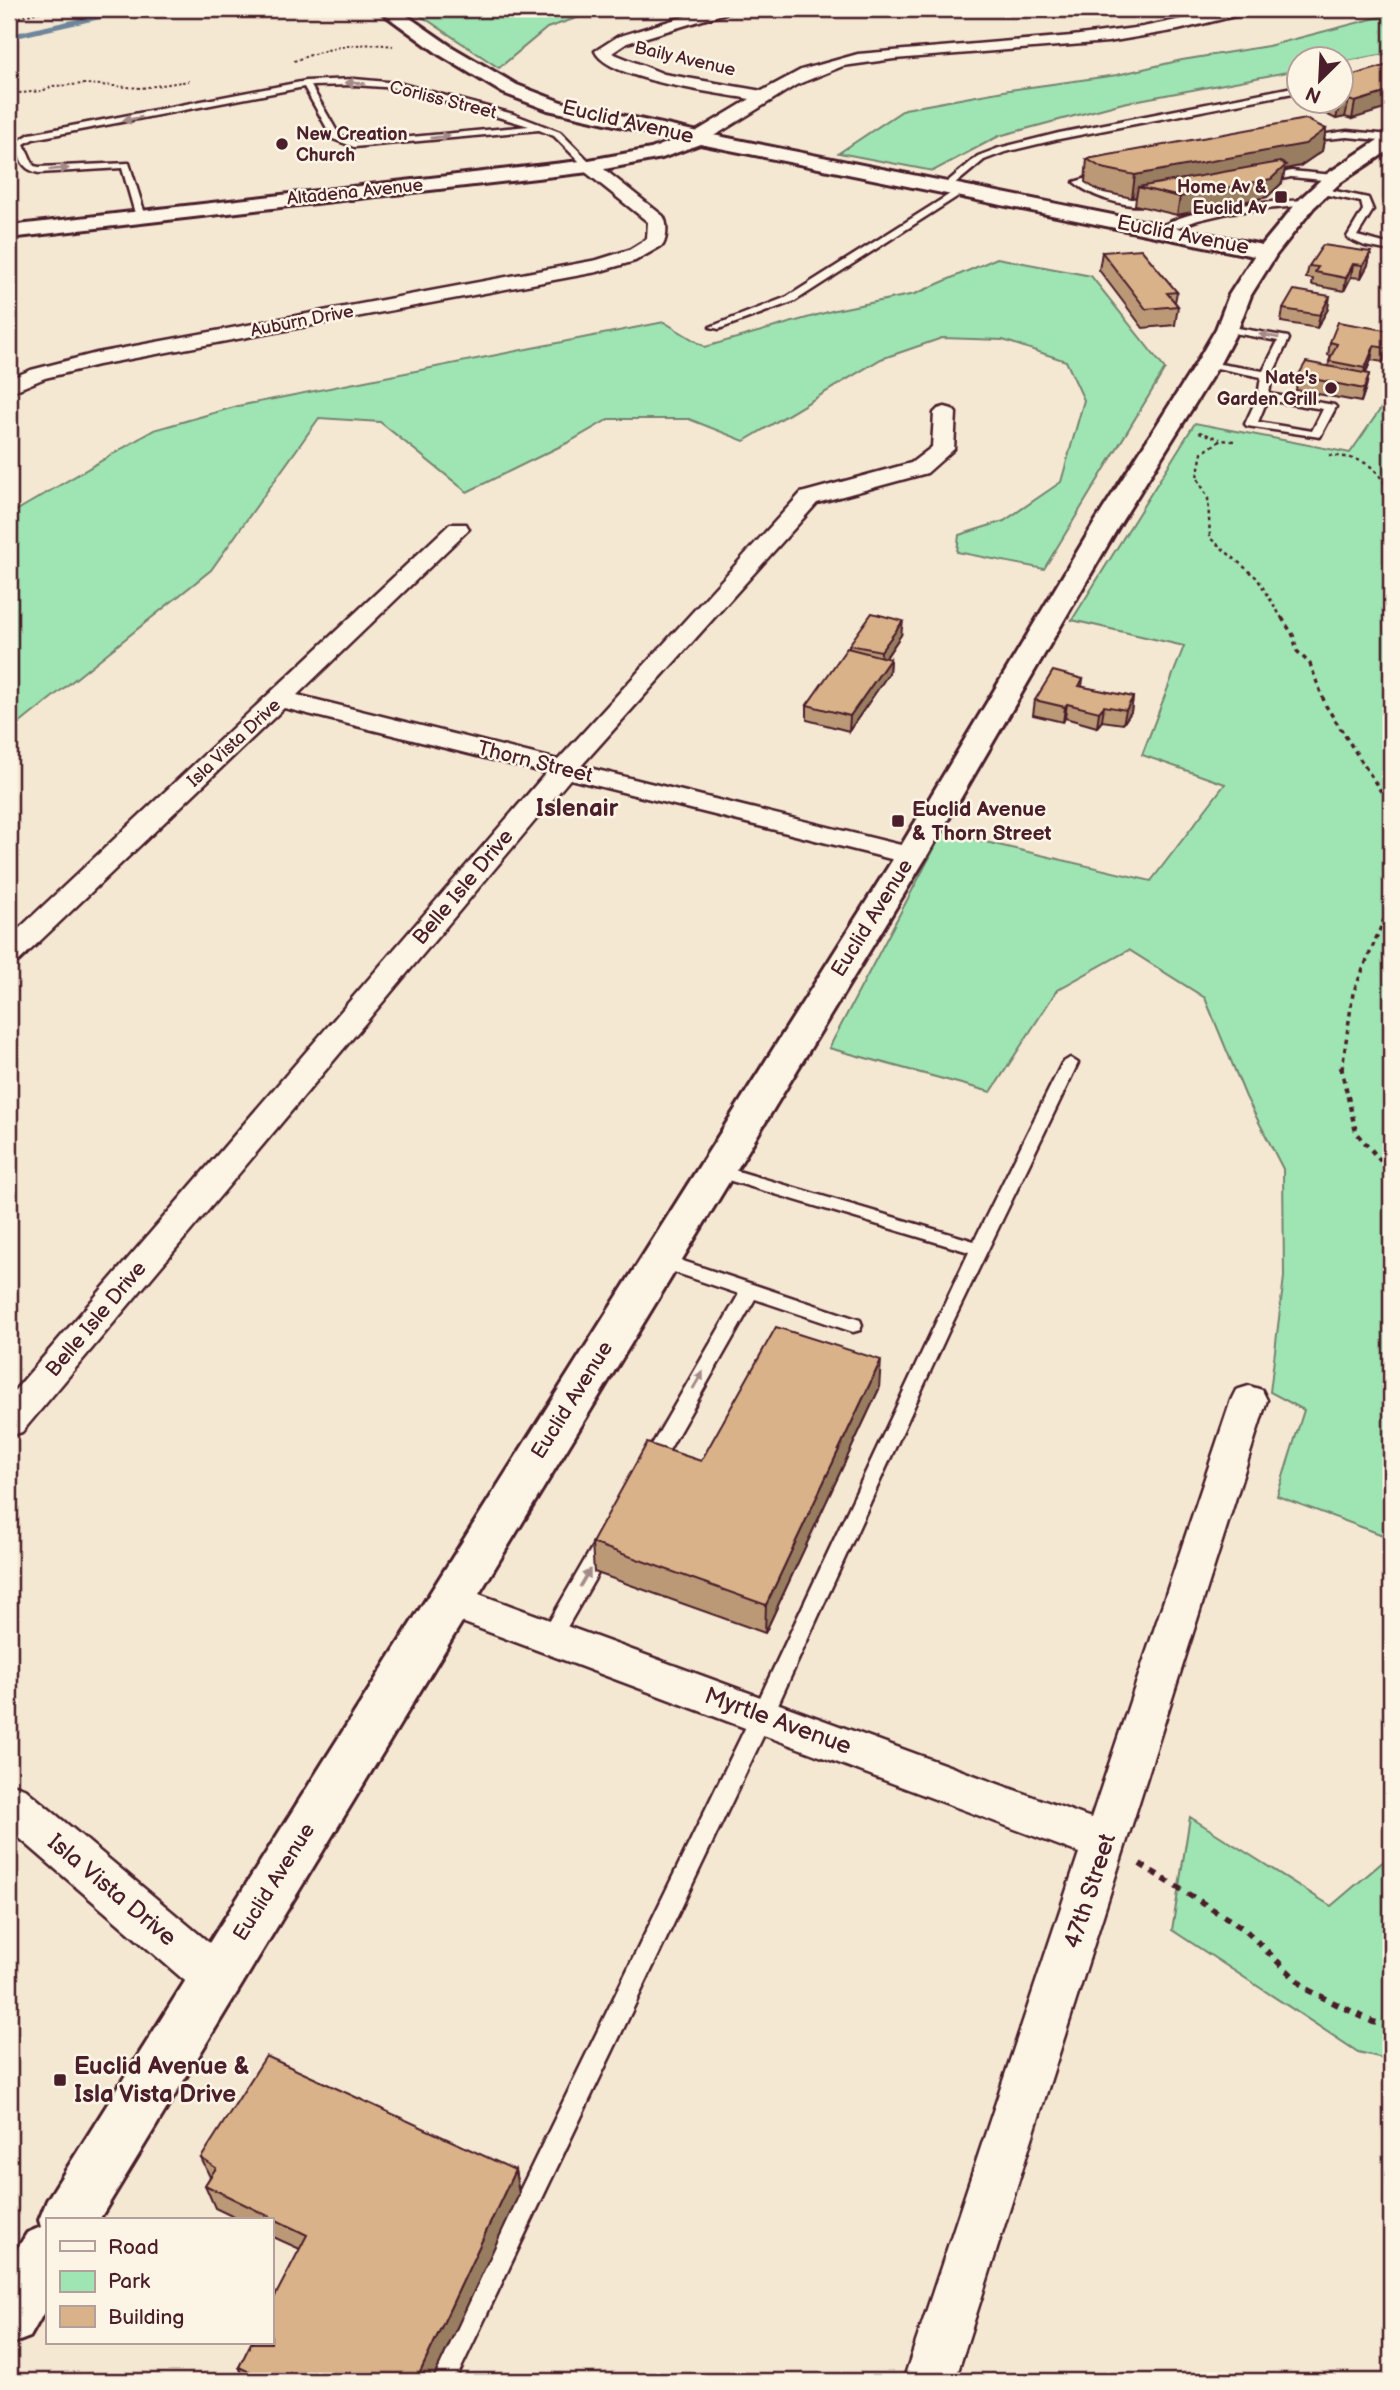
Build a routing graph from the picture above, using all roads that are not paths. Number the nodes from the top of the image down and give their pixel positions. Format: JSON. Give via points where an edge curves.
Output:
{"nodes":[{"id":1,"x":386,"y":9,"type":"edge"},
{"id":2,"x":724,"y":9,"type":"edge"},
{"id":3,"x":1246,"y":9,"type":"edge"},
{"id":4,"x":306,"y":84,"type":"junction"},
{"id":5,"x":1284,"y":92,"type":"edge"},
{"id":6,"x":765,"y":97,"type":"junction"},
{"id":7,"x":540,"y":127,"type":"junction"},
{"id":8,"x":698,"y":138,"type":"junction"},
{"id":9,"x":1391,"y":139,"type":"edge"},
{"id":10,"x":1294,"y":140,"type":"edge"},
{"id":11,"x":589,"y":166,"type":"junction"},
{"id":12,"x":1124,"y":172,"type":"edge"},
{"id":13,"x":1251,"y":181,"type":"edge"},
{"id":14,"x":953,"y":189,"type":"junction"},
{"id":15,"x":1320,"y":190,"type":"junction"},
{"id":16,"x":1173,"y":196,"type":"edge"},
{"id":17,"x":1134,"y":203,"type":"junction"},
{"id":18,"x":141,"y":216,"type":"junction"},
{"id":19,"x":1100,"y":218,"type":"junction"},
{"id":20,"x":1159,"y":231,"type":"junction"},
{"id":21,"x":9,"y":232,"type":"edge"},
{"id":22,"x":1391,"y":248,"type":"edge"},
{"id":23,"x":1267,"y":252,"type":"junction"},
{"id":24,"x":597,"y":266,"type":"joint"},
{"id":25,"x":715,"y":327,"type":"dead end"},
{"id":26,"x":1227,"y":329,"type":"junction"},
{"id":27,"x":1207,"y":365,"type":"junction"},
{"id":28,"x":1267,"y":375,"type":"junction"},
{"id":29,"x":9,"y":387,"type":"edge"},
{"id":30,"x":1263,"y":396,"type":"junction"},
{"id":31,"x":945,"y":412,"type":"dead end"},
{"id":32,"x":458,"y":529,"type":"dead end"},
{"id":33,"x":281,"y":699,"type":"junction"},
{"id":34,"x":564,"y":769,"type":"junction"},
{"id":35,"x":911,"y":856,"type":"junction"},
{"id":36,"x":9,"y":954,"type":"edge"},
{"id":37,"x":1070,"y":1063,"type":"dead end"},
{"id":38,"x":714,"y":1170,"type":"junction"},
{"id":39,"x":979,"y":1249,"type":"junction"},
{"id":40,"x":659,"y":1260,"type":"junction"},
{"id":41,"x":750,"y":1291,"type":"junction"},
{"id":42,"x":853,"y":1325,"type":"dead end"},
{"id":43,"x":1249,"y":1400,"type":"dead end"},
{"id":44,"x":9,"y":1422,"type":"edge"},
{"id":45,"x":640,"y":1482,"type":"edge"},
{"id":46,"x":612,"y":1530,"type":"edge"},
{"id":47,"x":449,"y":1600,"type":"junction"},
{"id":48,"x":551,"y":1637,"type":"junction"},
{"id":49,"x":762,"y":1715,"type":"junction"},
{"id":50,"x":9,"y":1802,"type":"edge"},
{"id":51,"x":1106,"y":1843,"type":"junction"},
{"id":52,"x":215,"y":1977,"type":"junction"},
{"id":53,"x":68,"y":2218,"type":"edge"},
{"id":54,"x":46,"y":2255,"type":"edge"},
{"id":55,"x":9,"y":2316,"type":"edge"},
{"id":56,"x":441,"y":2381,"type":"edge"},
{"id":57,"x":929,"y":2381,"type":"edge"}],
"edges":[{"from":1,"to":8,"type":"main road","name":"Euclid Avenue","via":[[510,89],[538,100]]},
{"from":2,"to":6,"type":"street","name":"Baily Avenue","via":[[622,40],[603,51],[613,61],[636,69]]},
{"from":3,"to":6,"type":"street","via":[[1077,40],[849,61],[824,66]]},
{"from":7,"to":4,"type":"lane","name":"Corliss Street","one_way":true,"via":[[398,86]]},
{"from":4,"to":7,"type":"lane","one_way":true,"via":[[336,137],[357,145]]},
{"from":4,"to":18,"type":"lane","name":"Corliss Street","one_way":true,"via":[[30,137],[19,143],[30,167],[39,170],[126,165]]},
{"from":5,"to":14,"type":"lane","via":[[1002,150],[981,158]]},
{"from":6,"to":8,"type":"street"},
{"from":7,"to":11,"type":"lane","name":"Corliss Street","via":[[556,134]]},
{"from":8,"to":11,"type":"main road","name":"Altadena Avenue","via":[[655,153]]},
{"from":8,"to":14,"type":"main road","name":"Euclid Avenue"},
{"from":9,"to":10,"type":"lane","via":[[1347,134]]},
{"from":9,"to":15,"type":"main road"},
{"from":11,"to":18,"type":"main road","name":"Altadena Avenue"},
{"from":11,"to":24,"type":"street","name":"Corliss Street","via":[[657,220],[656,241],[646,249]]},
{"from":12,"to":17,"type":"lane","via":[[1079,183]]},
{"from":13,"to":15,"type":"lane","via":[[1291,174]]},
{"from":14,"to":19,"type":"main road","name":"Euclid Avenue"},
{"from":14,"to":25,"type":"lane","via":[[791,299]]},
{"from":15,"to":20,"type":"lane","via":[[1184,220]]},
{"from":15,"to":22,"type":"lane","via":[[1365,200],[1368,210],[1352,237]]},
{"from":15,"to":23,"type":"main road"},
{"from":16,"to":17,"type":"lane"},
{"from":17,"to":19,"type":"lane"},
{"from":18,"to":21,"type":"main road","name":"Altadena Avenue"},
{"from":19,"to":20,"type":"main road","name":"Euclid Avenue"},
{"from":20,"to":23,"type":"main road","name":"Euclid Avenue"},
{"from":23,"to":26,"type":"main road","name":"Euclid Avenue","via":[[1240,295]]},
{"from":24,"to":29,"type":"street","name":"Auburn Drive","via":[[97,359],[38,374]]},
{"from":26,"to":27,"type":"main road","name":"Euclid Avenue"},
{"from":28,"to":26,"type":"lane","one_way":true,"via":[[1284,339]]},
{"from":27,"to":28,"type":"lane"},
{"from":27,"to":35,"type":"main road","name":"Euclid Avenue","via":[[1108,522]]},
{"from":28,"to":30,"type":"lane"},
{"from":30,"to":30,"type":"lane","via":[[1251,424],[1316,435],[1329,407]]},
{"from":31,"to":34,"type":"street","name":"Belle Isle Drive","via":[[943,449],[919,468],[810,498]]},
{"from":32,"to":33,"type":"street","name":"Isla Vista Drive"},
{"from":33,"to":34,"type":"street","name":"Thorn Street"},
{"from":33,"to":36,"type":"street","name":"Isla Vista Drive"},
{"from":34,"to":35,"type":"street","name":"Thorn Street"},
{"from":34,"to":44,"type":"street","name":"Belle Isle Drive"},
{"from":35,"to":38,"type":"main road","name":"Euclid Avenue"},
{"from":37,"to":39,"type":"lane"},
{"from":38,"to":39,"type":"lane"},
{"from":38,"to":40,"type":"main road","name":"Euclid Avenue"},
{"from":39,"to":49,"type":"lane"},
{"from":40,"to":41,"type":"lane"},
{"from":40,"to":47,"type":"main road","name":"Euclid Avenue"},
{"from":41,"to":42,"type":"lane"},
{"from":45,"to":41,"type":"lane","one_way":true},
{"from":43,"to":51,"type":"street","name":"47th Street"},
{"from":48,"to":46,"type":"lane","one_way":true},
{"from":47,"to":48,"type":"street","name":"Myrtle Avenue"},
{"from":47,"to":52,"type":"main road","name":"Euclid Avenue"},
{"from":48,"to":49,"type":"street","name":"Myrtle Avenue"},
{"from":49,"to":51,"type":"street","name":"Myrtle Avenue"},
{"from":49,"to":56,"type":"lane"},
{"from":50,"to":52,"type":"street","name":"Isla Vista Drive"},
{"from":51,"to":57,"type":"street","name":"47th Street"},
{"from":52,"to":53,"type":"main road","name":"Euclid Avenue"},
{"from":54,"to":55,"type":"main road"}]}
